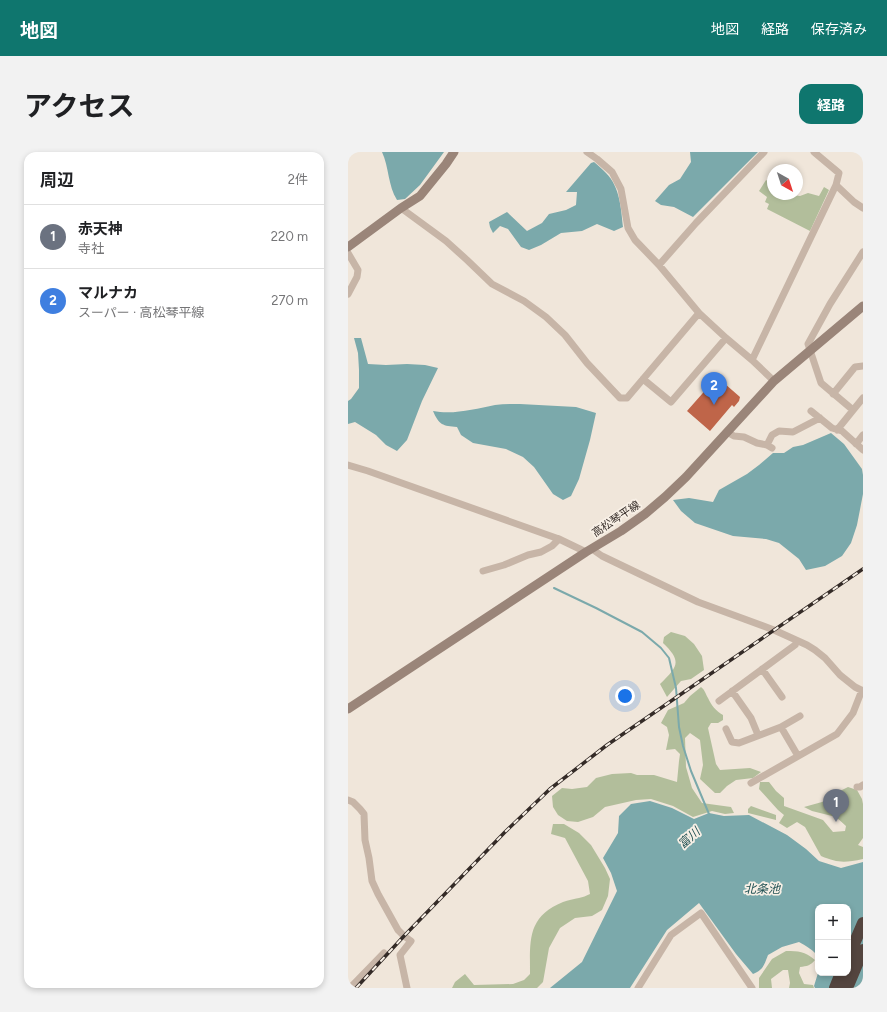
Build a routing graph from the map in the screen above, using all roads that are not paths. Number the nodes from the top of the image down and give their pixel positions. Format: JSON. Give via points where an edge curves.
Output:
{"nodes":[{"id":1,"x":454,"y":152,"type":"edge"},
{"id":2,"x":587,"y":152,"type":"edge"},
{"id":3,"x":764,"y":152,"type":"edge"},
{"id":4,"x":814,"y":152,"type":"edge"},
{"id":5,"x":836,"y":185,"type":"junction"},
{"id":6,"x":401,"y":208,"type":"junction"},
{"id":7,"x":863,"y":208,"type":"edge"},
{"id":8,"x":348,"y":247,"type":"edge"},
{"id":9,"x":863,"y":252,"type":"edge"},
{"id":10,"x":348,"y":253,"type":"edge"},
{"id":11,"x":659,"y":265,"type":"junction"},
{"id":12,"x":348,"y":294,"type":"edge"},
{"id":13,"x":863,"y":306,"type":"edge"},
{"id":14,"x":699,"y":313,"type":"junction"},
{"id":15,"x":726,"y":338,"type":"junction"},
{"id":16,"x":810,"y":351,"type":"junction"},
{"id":17,"x":752,"y":360,"type":"junction"},
{"id":18,"x":863,"y":366,"type":"edge"},
{"id":19,"x":643,"y":379,"type":"junction"},
{"id":20,"x":774,"y":381,"type":"junction"},
{"id":21,"x":833,"y":394,"type":"junction"},
{"id":22,"x":863,"y":398,"type":"edge"},
{"id":23,"x":853,"y":410,"type":"junction"},
{"id":24,"x":811,"y":411,"type":"dead end"},
{"id":25,"x":820,"y":418,"type":"junction"},
{"id":26,"x":837,"y":430,"type":"junction"},
{"id":27,"x":727,"y":432,"type":"junction"},
{"id":28,"x":863,"y":435,"type":"edge"},
{"id":29,"x":856,"y":444,"type":"junction"},
{"id":30,"x":863,"y":450,"type":"edge"},
{"id":31,"x":348,"y":465,"type":"edge"},
{"id":32,"x":559,"y":539,"type":"junction"},
{"id":33,"x":589,"y":551,"type":"junction"},
{"id":34,"x":484,"y":571,"type":"dead end"},
{"id":35,"x":795,"y":645,"type":"dead end"},
{"id":36,"x":762,"y":669,"type":"junction"},
{"id":37,"x":863,"y":690,"type":"edge"},
{"id":38,"x":732,"y":691,"type":"junction"},
{"id":39,"x":782,"y":697,"type":"dead end"},
{"id":40,"x":719,"y":701,"type":"dead end"},
{"id":41,"x":348,"y":709,"type":"edge"},
{"id":42,"x":800,"y":716,"type":"dead end"},
{"id":43,"x":781,"y":727,"type":"junction"},
{"id":44,"x":726,"y":729,"type":"dead end"},
{"id":45,"x":758,"y":735,"type":"junction"},
{"id":46,"x":798,"y":756,"type":"junction"},
{"id":47,"x":751,"y":783,"type":"dead end"},
{"id":48,"x":348,"y":800,"type":"edge"},
{"id":49,"x":863,"y":923,"type":"edge"},
{"id":50,"x":863,"y":950,"type":"edge"},
{"id":51,"x":851,"y":951,"type":"edge"},
{"id":52,"x":384,"y":952,"type":"dead end"},
{"id":53,"x":840,"y":976,"type":"edge"},
{"id":54,"x":350,"y":988,"type":"edge"},
{"id":55,"x":407,"y":988,"type":"edge"},
{"id":56,"x":638,"y":988,"type":"edge"},
{"id":57,"x":752,"y":988,"type":"edge"},
{"id":58,"x":835,"y":988,"type":"edge"},
{"id":59,"x":846,"y":988,"type":"edge"}],
"edges":[{"from":1,"to":6,"type":"main road","via":[[420,196]]},
{"from":2,"to":11,"type":"street","via":[[612,172],[621,189],[628,228],[635,240]]},
{"from":3,"to":11,"type":"street"},
{"from":4,"to":5,"type":"street","via":[[839,173]]},
{"from":5,"to":7,"type":"street"},
{"from":5,"to":17,"type":"street"},
{"from":6,"to":8,"type":"main road"},
{"from":6,"to":19,"type":"street","via":[[446,241],[492,284],[546,316],[620,398],[626,398]]},
{"from":9,"to":16,"type":"street","via":[[808,344]]},
{"from":10,"to":12,"type":"street","via":[[358,270]]},
{"from":11,"to":14,"type":"street"},
{"from":13,"to":16,"type":"main road","name":"高松琴平線"},
{"from":14,"to":15,"type":"street"},
{"from":14,"to":19,"type":"street"},
{"from":15,"to":17,"type":"street"},
{"from":15,"to":19,"type":"street","via":[[671,402]]},
{"from":16,"to":20,"type":"main road","name":"高松琴平線"},
{"from":16,"to":21,"type":"street","via":[[821,383]]},
{"from":17,"to":20,"type":"street"},
{"from":18,"to":21,"type":"street","via":[[855,366]]},
{"from":20,"to":27,"type":"main road","name":"高松琴平線"},
{"from":21,"to":23,"type":"street"},
{"from":22,"to":23,"type":"street"},
{"from":23,"to":26,"type":"street"},
{"from":24,"to":25,"type":"street"},
{"from":25,"to":26,"type":"street"},
{"from":25,"to":27,"type":"street","via":[[793,432],[779,431],[772,435],[769,447]]},
{"from":26,"to":29,"type":"street","via":[[842,431]]},
{"from":27,"to":33,"type":"main road","name":"高松琴平線","via":[[686,477],[645,514]]},
{"from":28,"to":29,"type":"street"},
{"from":29,"to":30,"type":"street"},
{"from":31,"to":32,"type":"street"},
{"from":32,"to":33,"type":"street"},
{"from":32,"to":34,"type":"street","via":[[541,552]]},
{"from":33,"to":37,"type":"street","via":[[698,602],[807,645],[825,658],[840,675]]},
{"from":33,"to":41,"type":"main road","name":"高松琴平線"},
{"from":35,"to":36,"type":"street"},
{"from":36,"to":38,"type":"street"},
{"from":36,"to":39,"type":"street"},
{"from":37,"to":46,"type":"street","via":[[853,713],[837,734]]},
{"from":38,"to":40,"type":"street"},
{"from":38,"to":45,"type":"street","via":[[751,718]]},
{"from":42,"to":43,"type":"street"},
{"from":43,"to":45,"type":"street"},
{"from":43,"to":46,"type":"street"},
{"from":44,"to":45,"type":"street","via":[[732,742],[739,743]]},
{"from":46,"to":47,"type":"street"},
{"from":48,"to":55,"type":"street","via":[[364,814],[365,840],[372,881],[398,930],[411,941],[400,955]]},
{"from":49,"to":51,"type":"highway"},
{"from":50,"to":59,"type":"highway"},
{"from":52,"to":54,"type":"street"},
{"from":53,"to":58,"type":"highway"},
{"from":56,"to":57,"type":"street","via":[[671,935],[701,913]]}]}
